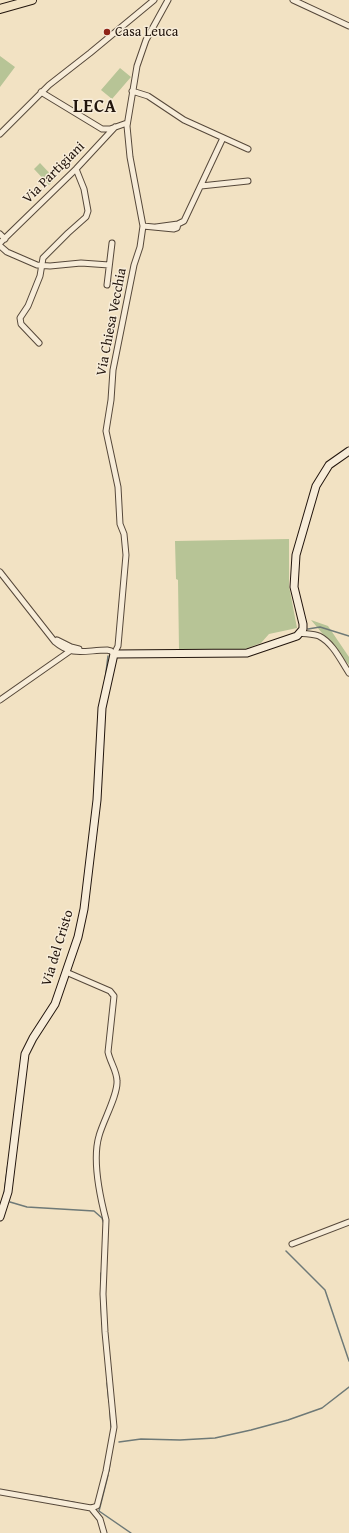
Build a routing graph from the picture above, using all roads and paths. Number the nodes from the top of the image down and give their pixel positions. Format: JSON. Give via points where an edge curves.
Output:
{"nodes":[{"id":1,"x":32,"y":0,"type":"edge"},
{"id":2,"x":154,"y":0,"type":"edge"},
{"id":3,"x":168,"y":0,"type":"edge"},
{"id":4,"x":292,"y":0,"type":"edge"},
{"id":5,"x":0,"y":9,"type":"edge"},
{"id":6,"x":349,"y":26,"type":"edge"},
{"id":7,"x":132,"y":91,"type":"junction"},
{"id":8,"x":41,"y":92,"type":"junction"},
{"id":9,"x":127,"y":123,"type":"junction"},
{"id":10,"x":115,"y":127,"type":"junction"},
{"id":11,"x":102,"y":128,"type":"junction"},
{"id":12,"x":0,"y":134,"type":"edge"},
{"id":13,"x":223,"y":138,"type":"junction"},
{"id":14,"x":103,"y":140,"type":"junction"},
{"id":15,"x":248,"y":149,"type":"dead end"},
{"id":16,"x":76,"y":169,"type":"junction"},
{"id":17,"x":248,"y":181,"type":"dead end"},
{"id":18,"x":201,"y":186,"type":"junction"},
{"id":19,"x":142,"y":226,"type":"junction"},
{"id":20,"x":0,"y":234,"type":"edge"},
{"id":21,"x":5,"y":239,"type":"junction"},
{"id":22,"x":112,"y":243,"type":"dead end"},
{"id":23,"x":0,"y":245,"type":"edge"},
{"id":24,"x":41,"y":265,"type":"junction"},
{"id":25,"x":109,"y":265,"type":"junction"},
{"id":26,"x":106,"y":285,"type":"dead end"},
{"id":27,"x":39,"y":343,"type":"dead end"},
{"id":28,"x":349,"y":451,"type":"edge"},
{"id":29,"x":0,"y":572,"type":"edge"},
{"id":30,"x":300,"y":633,"type":"junction"},
{"id":31,"x":52,"y":636,"type":"junction"},
{"id":32,"x":90,"y":650,"type":"junction"},
{"id":33,"x":70,"y":651,"type":"junction"},
{"id":34,"x":114,"y":654,"type":"junction"},
{"id":35,"x":349,"y":673,"type":"edge"},
{"id":36,"x":0,"y":700,"type":"edge"},
{"id":37,"x":66,"y":972,"type":"junction"},
{"id":38,"x":0,"y":1217,"type":"edge"},
{"id":39,"x":349,"y":1222,"type":"edge"},
{"id":40,"x":292,"y":1244,"type":"dead end"},
{"id":41,"x":0,"y":1492,"type":"edge"},
{"id":42,"x":91,"y":1508,"type":"junction"},
{"id":43,"x":104,"y":1533,"type":"edge"}],
"edges":[{"from":1,"to":5,"type":"main road"},
{"from":2,"to":8,"type":"street"},
{"from":3,"to":7,"type":"street","name":"Via Chiesa Vecchia","via":[[146,40]]},
{"from":4,"to":6,"type":"street"},
{"from":7,"to":9,"type":"street","name":"Via Chiesa Vecchia"},
{"from":7,"to":13,"type":"street","via":[[148,96],[184,120]]},
{"from":8,"to":11,"type":"street"},
{"from":8,"to":12,"type":"street"},
{"from":9,"to":10,"type":"street","name":"Via Partigiani"},
{"from":9,"to":19,"type":"street","name":"Via Chiesa Vecchia"},
{"from":10,"to":11,"type":"street"},
{"from":10,"to":14,"type":"street","name":"Via Partigiani"},
{"from":11,"to":14,"type":"street","via":[[105,134]]},
{"from":13,"to":15,"type":"street"},
{"from":13,"to":18,"type":"street"},
{"from":14,"to":16,"type":"street","name":"Via Partigiani"},
{"from":16,"to":21,"type":"street","name":"Via Partigiani"},
{"from":16,"to":24,"type":"street","via":[[84,189],[86,217],[43,258]]},
{"from":17,"to":18,"type":"street"},
{"from":18,"to":19,"type":"street","via":[[184,221],[156,227]]},
{"from":19,"to":34,"type":"street","name":"Via Chiesa Vecchia","via":[[140,247],[134,265],[113,370],[106,431],[118,487],[120,524],[124,534],[126,555],[118,646]]},
{"from":20,"to":21,"type":"street"},
{"from":21,"to":23,"type":"street","name":"Via Partigiani"},
{"from":22,"to":25,"type":"street"},
{"from":23,"to":24,"type":"street","via":[[7,252],[32,264]]},
{"from":24,"to":25,"type":"street"},
{"from":24,"to":27,"type":"street","via":[[40,276],[28,306],[20,318],[21,324]]},
{"from":25,"to":26,"type":"street"},
{"from":28,"to":30,"type":"street","via":[[329,465],[319,481],[296,555],[294,587],[303,624]]},
{"from":29,"to":31,"type":"street"},
{"from":30,"to":34,"type":"street","via":[[247,653]]},
{"from":30,"to":35,"type":"street","via":[[319,636],[326,641]]},
{"from":31,"to":32,"type":"street","via":[[71,647]]},
{"from":31,"to":33,"type":"street","via":[[62,648]]},
{"from":32,"to":33,"type":"street"},
{"from":32,"to":34,"type":"street","via":[[107,650]]},
{"from":33,"to":36,"type":"street"},
{"from":34,"to":37,"type":"street","name":"Via del Cristo","via":[[102,708],[97,800],[84,909]]},
{"from":37,"to":38,"type":"street","name":"Via del Cristo","via":[[55,1004],[25,1054],[8,1192]]},
{"from":37,"to":42,"type":"street","via":[[110,991],[114,996],[108,1052],[118,1079],[96,1151],[106,1220],[103,1294],[114,1426],[100,1497],[97,1506]]},
{"from":39,"to":40,"type":"street"},
{"from":41,"to":42,"type":"street"},
{"from":42,"to":43,"type":"street","via":[[100,1519]]}]}
